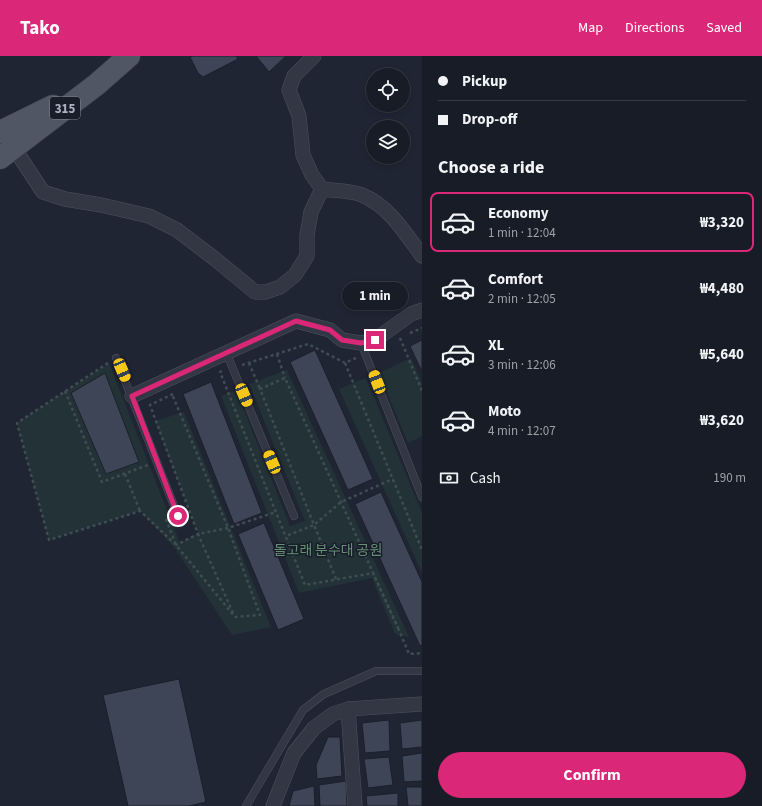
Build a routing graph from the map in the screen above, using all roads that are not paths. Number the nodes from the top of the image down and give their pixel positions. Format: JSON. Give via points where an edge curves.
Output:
{"nodes":[{"id":1,"x":129,"y":56,"type":"edge"},
{"id":2,"x":314,"y":56,"type":"edge"},
{"id":3,"x":96,"y":85,"type":"junction"},
{"id":4,"x":0,"y":132,"type":"edge"},
{"id":5,"x":7,"y":153,"type":"edge"},
{"id":6,"x":322,"y":190,"type":"junction"},
{"id":7,"x":422,"y":256,"type":"edge"},
{"id":8,"x":422,"y":310,"type":"edge"},
{"id":9,"x":363,"y":348,"type":"junction"},
{"id":10,"x":226,"y":352,"type":"junction"},
{"id":11,"x":116,"y":358,"type":"dead end"},
{"id":12,"x":132,"y":396,"type":"junction"},
{"id":13,"x":422,"y":497,"type":"edge"},
{"id":14,"x":178,"y":516,"type":"dead end"},
{"id":15,"x":294,"y":516,"type":"dead end"},
{"id":16,"x":422,"y":671,"type":"edge"},
{"id":17,"x":422,"y":704,"type":"edge"},
{"id":18,"x":348,"y":709,"type":"junction"},
{"id":19,"x":246,"y":806,"type":"edge"},
{"id":20,"x":273,"y":806,"type":"edge"},
{"id":21,"x":355,"y":806,"type":"edge"}],
"edges":[{"from":1,"to":3,"type":"main road","number":"315"},
{"from":2,"to":6,"type":"street","via":[[294,76],[289,90],[299,116],[303,155],[312,176]]},
{"from":3,"to":4,"type":"main road","number":"315"},
{"from":3,"to":5,"type":"main road","number":"315"},
{"from":5,"to":6,"type":"street","via":[[43,192],[149,216],[177,230],[255,292],[280,288],[295,275],[306,256],[312,212]]},
{"from":6,"to":7,"type":"street","via":[[360,194],[380,204]]},
{"from":8,"to":9,"type":"street","via":[[411,314]]},
{"from":9,"to":10,"type":"street","via":[[342,340],[330,330],[296,321]]},
{"from":9,"to":13,"type":"lane"},
{"from":10,"to":12,"type":"street"},
{"from":10,"to":15,"type":"lane"},
{"from":11,"to":12,"type":"lane"},
{"from":12,"to":14,"type":"lane"},
{"from":16,"to":19,"type":"lane","via":[[376,671],[319,698],[303,710]]},
{"from":17,"to":18,"type":"street"},
{"from":18,"to":20,"type":"street","via":[[333,714],[304,739],[294,753]]},
{"from":18,"to":21,"type":"street"}]}
